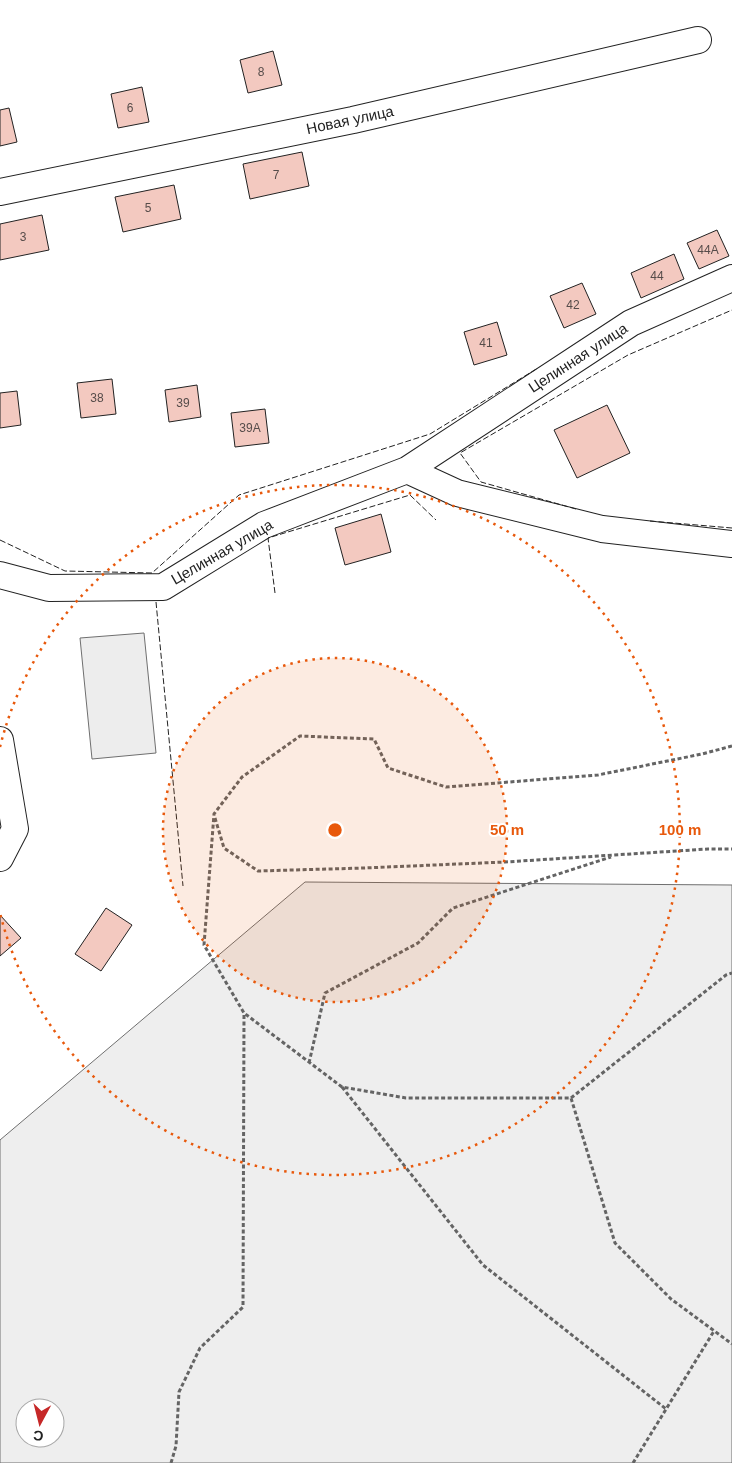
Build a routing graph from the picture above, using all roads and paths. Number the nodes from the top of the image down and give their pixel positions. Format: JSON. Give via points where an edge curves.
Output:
{"nodes":[{"id":1,"x":698,"y":40,"type":"dead end"},
{"id":2,"x":0,"y":192,"type":"edge"},
{"id":3,"x":732,"y":278,"type":"edge"},
{"id":4,"x":407,"y":470,"type":"junction"},
{"id":5,"x":732,"y":544,"type":"edge"},
{"id":6,"x":0,"y":574,"type":"edge"},
{"id":7,"x":0,"y":740,"type":"edge"},
{"id":8,"x":732,"y":746,"type":"edge"},
{"id":9,"x":214,"y":814,"type":"junction"},
{"id":10,"x":732,"y":849,"type":"edge"},
{"id":11,"x":617,"y":855,"type":"junction"},
{"id":12,"x":0,"y":858,"type":"edge"},
{"id":13,"x":732,"y":973,"type":"edge"},
{"id":14,"x":244,"y":1013,"type":"junction"},
{"id":15,"x":309,"y":1063,"type":"junction"},
{"id":16,"x":342,"y":1087,"type":"junction"},
{"id":17,"x":571,"y":1098,"type":"junction"},
{"id":18,"x":714,"y":1331,"type":"junction"},
{"id":19,"x":732,"y":1344,"type":"edge"},
{"id":20,"x":666,"y":1410,"type":"junction"},
{"id":21,"x":171,"y":1463,"type":"edge"},
{"id":22,"x":633,"y":1463,"type":"edge"}],
"edges":[{"from":1,"to":2,"type":"street","name":"Новая улица","via":[[353,120]]},
{"from":3,"to":4,"type":"street","name":"Целинная улица","via":[[631,323]]},
{"from":4,"to":5,"type":"street","via":[[457,493],[602,529]]},
{"from":4,"to":6,"type":"street","name":"Целинная улица","via":[[264,525],[163,587],[49,588]]},
{"from":7,"to":12,"type":"street","via":[[15,829]]},
{"from":8,"to":9,"type":"path","via":[[598,775],[446,787],[388,768],[374,739],[300,736],[242,777]]},
{"from":9,"to":11,"type":"path","via":[[224,848],[258,871]]},
{"from":9,"to":14,"type":"path","via":[[204,945]]},
{"from":10,"to":11,"type":"path"},
{"from":11,"to":15,"type":"path","via":[[453,908],[418,943],[325,994]]},
{"from":13,"to":17,"type":"path"},
{"from":14,"to":15,"type":"path"},
{"from":14,"to":21,"type":"path","via":[[243,1306],[200,1348],[179,1392],[176,1446]]},
{"from":15,"to":16,"type":"path"},
{"from":16,"to":17,"type":"path","via":[[406,1098]]},
{"from":16,"to":20,"type":"path","via":[[483,1265]]},
{"from":17,"to":18,"type":"path","via":[[614,1244],[672,1299]]},
{"from":18,"to":19,"type":"path"},
{"from":18,"to":20,"type":"path"},
{"from":20,"to":22,"type":"path"}]}
